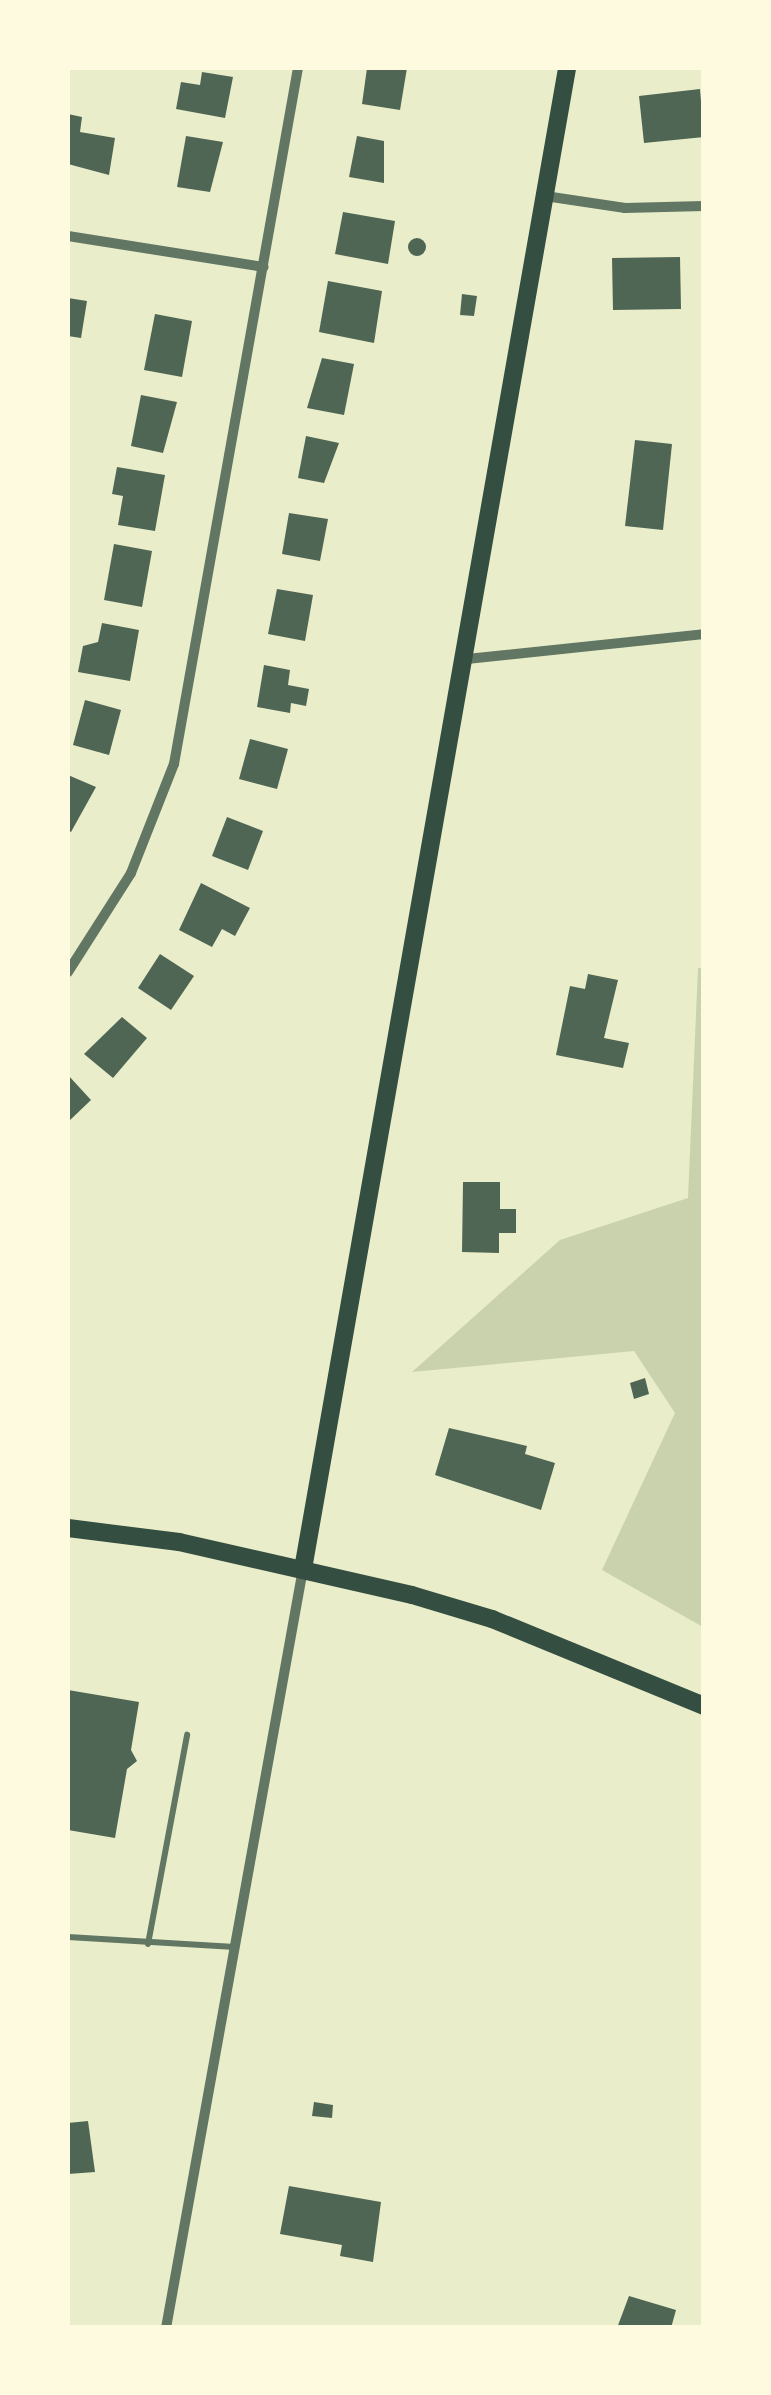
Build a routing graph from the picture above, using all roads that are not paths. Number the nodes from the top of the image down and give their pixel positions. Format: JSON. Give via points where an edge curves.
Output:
{"nodes":[{"id":1,"x":298,"y":68,"type":"edge"},
{"id":2,"x":567,"y":68,"type":"edge"},
{"id":3,"x":545,"y":196,"type":"junction"},
{"id":4,"x":704,"y":206,"type":"edge"},
{"id":5,"x":68,"y":236,"type":"edge"},
{"id":6,"x":264,"y":267,"type":"junction"},
{"id":7,"x":704,"y":634,"type":"edge"},
{"id":8,"x":467,"y":660,"type":"junction"},
{"id":9,"x":68,"y":972,"type":"edge"},
{"id":10,"x":68,"y":1528,"type":"edge"},
{"id":11,"x":303,"y":1569,"type":"junction"},
{"id":12,"x":704,"y":1706,"type":"edge"},
{"id":13,"x":187,"y":1734,"type":"dead end"},
{"id":14,"x":68,"y":1937,"type":"edge"},
{"id":15,"x":148,"y":1944,"type":"junction"},
{"id":16,"x":236,"y":1947,"type":"junction"},
{"id":17,"x":166,"y":2328,"type":"edge"}],
"edges":[{"from":1,"to":6,"type":"street"},
{"from":2,"to":3,"type":"main road"},
{"from":3,"to":4,"type":"street","via":[[625,208]]},
{"from":3,"to":8,"type":"main road"},
{"from":5,"to":6,"type":"street"},
{"from":6,"to":9,"type":"street","via":[[174,764],[131,873]]},
{"from":7,"to":8,"type":"street"},
{"from":8,"to":11,"type":"main road"},
{"from":10,"to":11,"type":"main road","via":[[179,1542]]},
{"from":11,"to":12,"type":"main road","via":[[492,1619]]},
{"from":11,"to":16,"type":"street"},
{"from":13,"to":15,"type":"lane"},
{"from":14,"to":15,"type":"lane"},
{"from":15,"to":16,"type":"lane"},
{"from":16,"to":17,"type":"street"}]}
